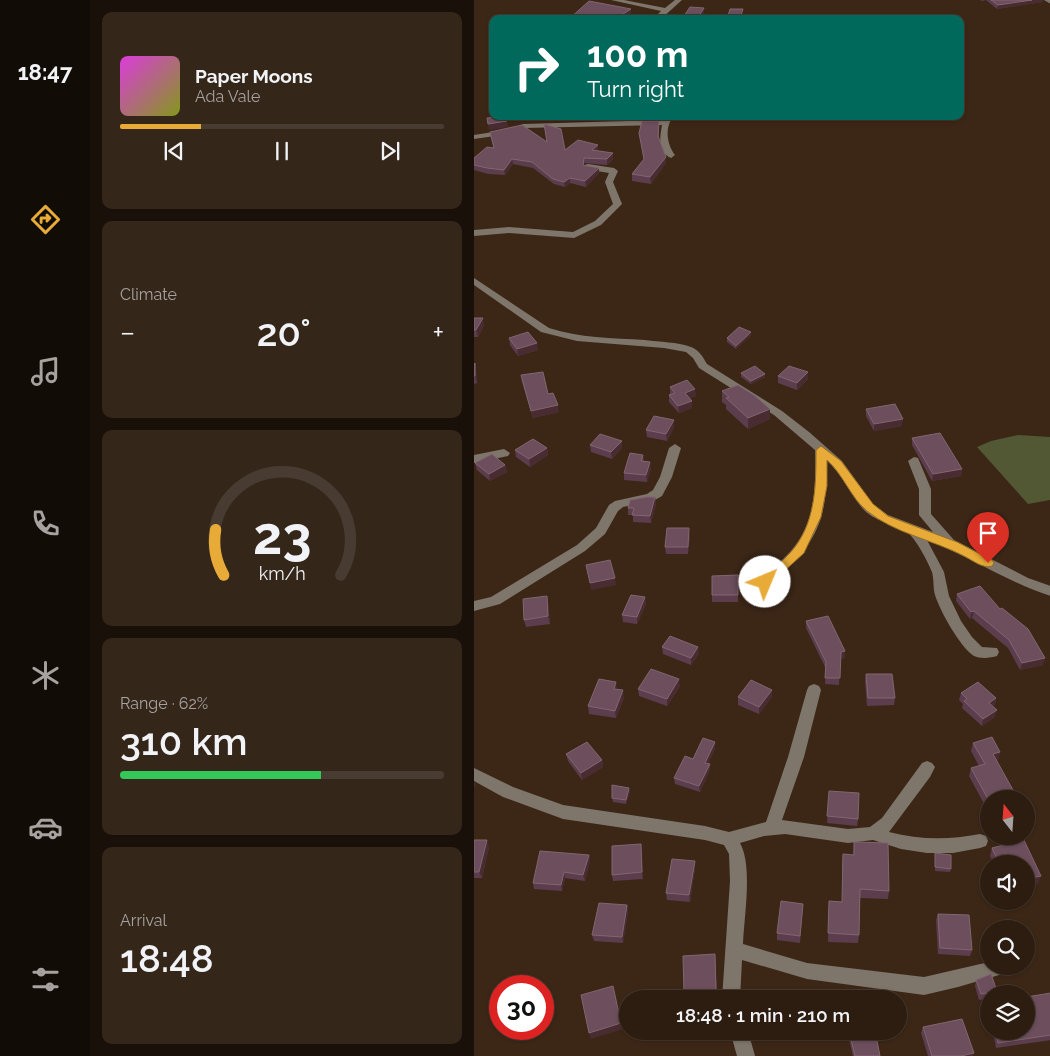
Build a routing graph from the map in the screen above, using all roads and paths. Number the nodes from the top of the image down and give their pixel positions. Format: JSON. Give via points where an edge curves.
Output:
{"nodes":[{"id":1,"x":614,"y":0,"type":"edge"},
{"id":2,"x":679,"y":0,"type":"edge"},
{"id":3,"x":1047,"y":0,"type":"edge"},
{"id":4,"x":1050,"y":2,"type":"edge"},
{"id":5,"x":664,"y":10,"type":"junction"},
{"id":6,"x":660,"y":15,"type":"edge"},
{"id":7,"x":533,"y":120,"type":"edge"},
{"id":8,"x":648,"y":120,"type":"edge"},
{"id":9,"x":669,"y":120,"type":"edge"},
{"id":10,"x":523,"y":126,"type":"junction"},
{"id":11,"x":474,"y":137,"type":"edge"},
{"id":12,"x":671,"y":155,"type":"dead end"},
{"id":13,"x":588,"y":166,"type":"edge"},
{"id":14,"x":474,"y":233,"type":"edge"},
{"id":15,"x":474,"y":281,"type":"edge"},
{"id":16,"x":675,"y":448,"type":"dead end"},
{"id":17,"x":821,"y":450,"type":"junction"},
{"id":18,"x":504,"y":453,"type":"dead end"},
{"id":19,"x":474,"y":459,"type":"edge"},
{"id":20,"x":914,"y":461,"type":"dead end"},
{"id":21,"x":913,"y":530,"type":"junction"},
{"id":22,"x":949,"y":543,"type":"junction"},
{"id":23,"x":765,"y":582,"type":"dead end"},
{"id":24,"x":1050,"y":591,"type":"edge"},
{"id":25,"x":474,"y":606,"type":"edge"},
{"id":26,"x":992,"y":652,"type":"dead end"},
{"id":27,"x":814,"y":690,"type":"dead end"},
{"id":28,"x":927,"y":767,"type":"dead end"},
{"id":29,"x":474,"y":774,"type":"edge"},
{"id":30,"x":772,"y":827,"type":"junction"},
{"id":31,"x":874,"y":833,"type":"junction"},
{"id":32,"x":729,"y":840,"type":"junction"},
{"id":33,"x":980,"y":842,"type":"dead end"},
{"id":34,"x":735,"y":950,"type":"junction"},
{"id":35,"x":980,"y":973,"type":"edge"},
{"id":36,"x":732,"y":990,"type":"edge"},
{"id":37,"x":742,"y":1040,"type":"edge"},
{"id":38,"x":746,"y":1056,"type":"edge"}],
"edges":[{"from":1,"to":5,"type":"street"},
{"from":2,"to":5,"type":"street"},
{"from":3,"to":4,"type":"street"},
{"from":5,"to":6,"type":"street"},
{"from":7,"to":10,"type":"street"},
{"from":8,"to":10,"type":"street"},
{"from":9,"to":12,"type":"street","via":[[663,137],[664,147]]},
{"from":10,"to":11,"type":"street"},
{"from":13,"to":14,"type":"street","via":[[614,171],[609,182],[618,204],[598,223],[574,235],[509,230]]},
{"from":15,"to":17,"type":"street","via":[[545,330],[557,334],[689,350],[703,366],[778,414]]},
{"from":16,"to":25,"type":"street","via":[[658,493],[619,504],[613,508],[601,531],[581,548],[495,601]]},
{"from":17,"to":21,"type":"street","via":[[838,464],[869,507],[884,518]]},
{"from":17,"to":23,"type":"street","via":[[822,486],[816,517],[800,550]]},
{"from":18,"to":19,"type":"street"},
{"from":20,"to":22,"type":"street","via":[[924,489],[925,515]]},
{"from":21,"to":22,"type":"street"},
{"from":21,"to":26,"type":"street","via":[[938,572],[942,596],[962,633],[978,652]]},
{"from":22,"to":24,"type":"street","via":[[1023,581]]},
{"from":27,"to":30,"type":"street"},
{"from":28,"to":31,"type":"street","via":[[884,827]]},
{"from":29,"to":32,"type":"street","via":[[508,792],[563,812],[705,833]]},
{"from":30,"to":31,"type":"street","via":[[862,836]]},
{"from":30,"to":32,"type":"street"},
{"from":31,"to":33,"type":"street","via":[[894,842],[917,846],[951,847]]},
{"from":32,"to":34,"type":"street","via":[[737,853]]},
{"from":34,"to":35,"type":"street","via":[[807,971],[924,986]]},
{"from":34,"to":36,"type":"street"},
{"from":37,"to":38,"type":"street"}]}
